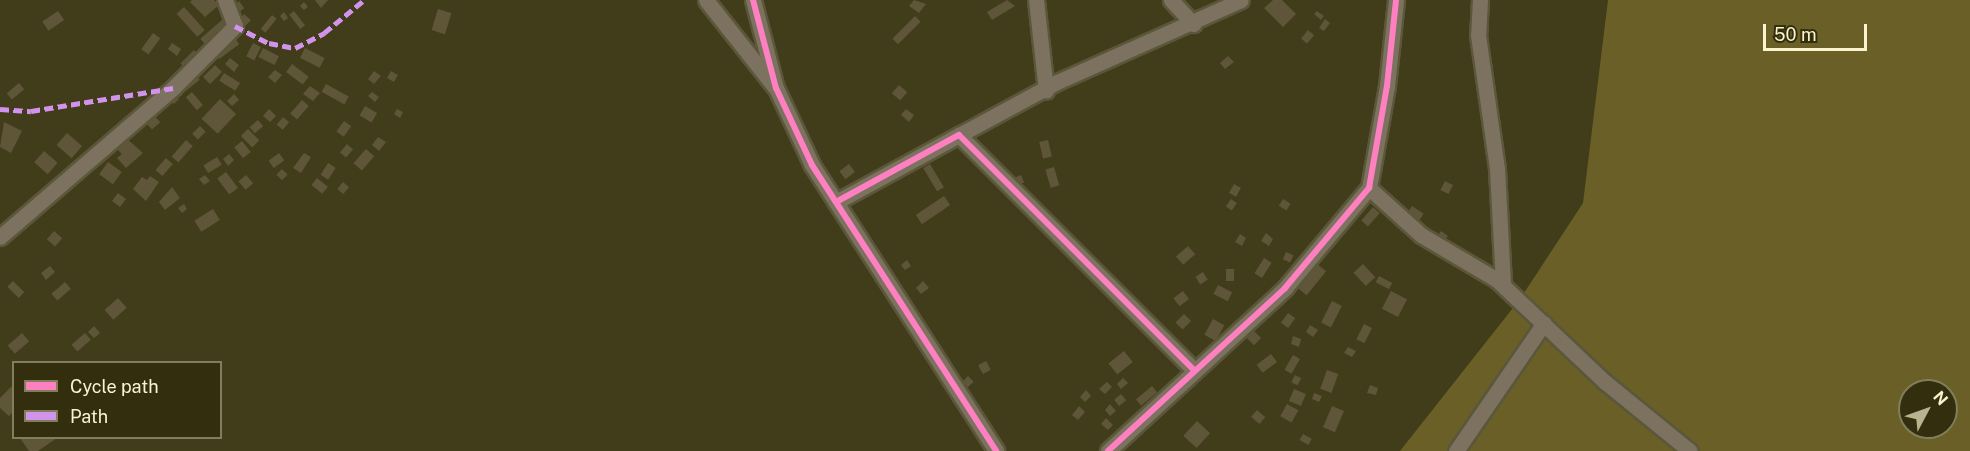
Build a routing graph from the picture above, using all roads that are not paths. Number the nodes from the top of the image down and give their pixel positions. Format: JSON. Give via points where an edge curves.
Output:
{"nodes":[{"id":1,"x":225,"y":0,"type":"edge"},
{"id":2,"x":706,"y":0,"type":"edge"},
{"id":3,"x":753,"y":0,"type":"edge"},
{"id":4,"x":1036,"y":0,"type":"edge"},
{"id":5,"x":1172,"y":0,"type":"edge"},
{"id":6,"x":1241,"y":0,"type":"edge"},
{"id":7,"x":1396,"y":0,"type":"edge"},
{"id":8,"x":1480,"y":0,"type":"edge"},
{"id":9,"x":1193,"y":24,"type":"junction"},
{"id":10,"x":776,"y":88,"type":"junction"},
{"id":11,"x":1046,"y":90,"type":"junction"},
{"id":12,"x":959,"y":135,"type":"junction"},
{"id":13,"x":1369,"y":188,"type":"junction"},
{"id":14,"x":836,"y":202,"type":"junction"},
{"id":15,"x":0,"y":237,"type":"edge"},
{"id":16,"x":1503,"y":285,"type":"junction"},
{"id":17,"x":1544,"y":323,"type":"junction"},
{"id":18,"x":1193,"y":369,"type":"junction"},
{"id":19,"x":996,"y":451,"type":"edge"},
{"id":20,"x":1108,"y":451,"type":"edge"},
{"id":21,"x":1456,"y":451,"type":"edge"},
{"id":22,"x":1690,"y":451,"type":"edge"}],
"edges":[{"from":1,"to":15,"type":"street","via":[[235,26],[173,88]]},
{"from":2,"to":10,"type":"street"},
{"from":3,"to":10,"type":"street"},
{"from":4,"to":11,"type":"street"},
{"from":5,"to":9,"type":"street"},
{"from":6,"to":9,"type":"street"},
{"from":7,"to":13,"type":"street","via":[[1388,87]]},
{"from":8,"to":16,"type":"street","via":[[1478,35],[1497,169]]},
{"from":9,"to":11,"type":"street"},
{"from":10,"to":14,"type":"street","via":[[813,165]]},
{"from":11,"to":12,"type":"street"},
{"from":12,"to":14,"type":"street"},
{"from":12,"to":18,"type":"street"},
{"from":13,"to":16,"type":"street","via":[[1420,235]]},
{"from":13,"to":18,"type":"street","via":[[1285,288]]},
{"from":14,"to":19,"type":"street"},
{"from":16,"to":17,"type":"street"},
{"from":17,"to":21,"type":"street"},
{"from":17,"to":22,"type":"street","via":[[1605,382]]},
{"from":18,"to":20,"type":"street"}]}
